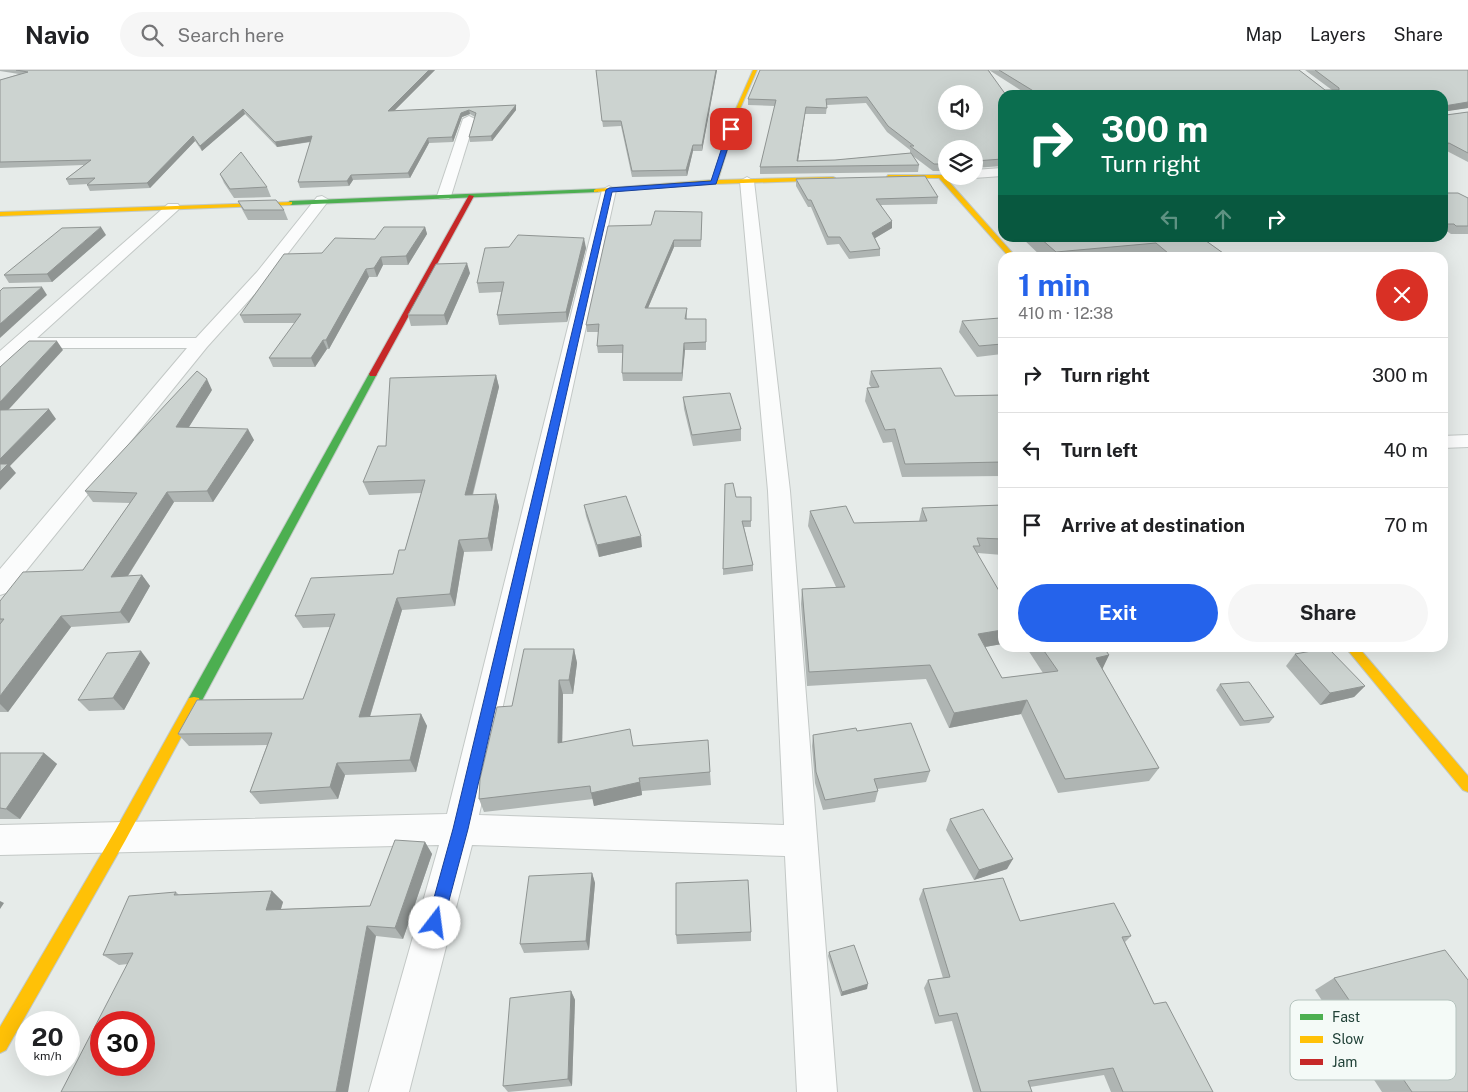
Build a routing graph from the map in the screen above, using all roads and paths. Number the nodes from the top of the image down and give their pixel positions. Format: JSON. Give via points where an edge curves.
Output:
{"nodes":[{"id":1,"x":755,"y":70,"type":"edge"},
{"id":2,"x":469,"y":119,"type":"edge"},
{"id":3,"x":998,"y":172,"type":"edge"},
{"id":4,"x":983,"y":173,"type":"edge"},
{"id":5,"x":938,"y":176,"type":"edge"},
{"id":6,"x":844,"y":178,"type":"edge"},
{"id":7,"x":873,"y":178,"type":"edge"},
{"id":8,"x":747,"y":181,"type":"junction"},
{"id":9,"x":714,"y":182,"type":"junction"},
{"id":10,"x":952,"y":185,"type":"edge"},
{"id":11,"x":609,"y":190,"type":"junction"},
{"id":12,"x":444,"y":196,"type":"junction"},
{"id":13,"x":471,"y":196,"type":"junction"},
{"id":14,"x":322,"y":200,"type":"junction"},
{"id":15,"x":173,"y":207,"type":"junction"},
{"id":16,"x":0,"y":214,"type":"edge"},
{"id":17,"x":998,"y":239,"type":"edge"},
{"id":18,"x":1000,"y":242,"type":"edge"},
{"id":19,"x":1009,"y":252,"type":"edge"},
{"id":20,"x":0,"y":342,"type":"edge"},
{"id":21,"x":21,"y":343,"type":"junction"},
{"id":22,"x":201,"y":343,"type":"junction"},
{"id":23,"x":0,"y":361,"type":"edge"},
{"id":24,"x":1468,"y":441,"type":"edge"},
{"id":25,"x":1448,"y":442,"type":"edge"},
{"id":26,"x":0,"y":586,"type":"edge"},
{"id":27,"x":1355,"y":652,"type":"edge"},
{"id":28,"x":1468,"y":786,"type":"edge"},
{"id":29,"x":460,"y":829,"type":"junction"},
{"id":30,"x":120,"y":836,"type":"junction"},
{"id":31,"x":0,"y":840,"type":"edge"},
{"id":32,"x":800,"y":840,"type":"junction"},
{"id":33,"x":0,"y":1044,"type":"edge"},
{"id":34,"x":389,"y":1092,"type":"edge"},
{"id":35,"x":817,"y":1092,"type":"edge"}],
"edges":[{"from":1,"to":9,"type":"street","via":[[737,111]]},
{"from":2,"to":12,"type":"street"},
{"from":3,"to":4,"type":"street"},
{"from":5,"to":7,"type":"street"},
{"from":6,"to":8,"type":"street"},
{"from":8,"to":9,"type":"street"},
{"from":8,"to":32,"type":"street","via":[[779,492]]},
{"from":9,"to":11,"type":"street"},
{"from":10,"to":17,"type":"street"},
{"from":11,"to":13,"type":"street"},
{"from":11,"to":29,"type":"street"},
{"from":12,"to":13,"type":"street"},
{"from":12,"to":14,"type":"street"},
{"from":13,"to":30,"type":"street"},
{"from":14,"to":15,"type":"street"},
{"from":14,"to":22,"type":"street","via":[[263,276]]},
{"from":15,"to":16,"type":"street"},
{"from":15,"to":21,"type":"street"},
{"from":18,"to":19,"type":"street"},
{"from":20,"to":21,"type":"street"},
{"from":21,"to":22,"type":"street"},
{"from":21,"to":23,"type":"street"},
{"from":22,"to":26,"type":"street"},
{"from":24,"to":25,"type":"street"},
{"from":27,"to":28,"type":"street"},
{"from":29,"to":30,"type":"street"},
{"from":29,"to":32,"type":"street"},
{"from":29,"to":34,"type":"street"},
{"from":30,"to":31,"type":"street"},
{"from":30,"to":33,"type":"street"},
{"from":32,"to":35,"type":"street"}]}
